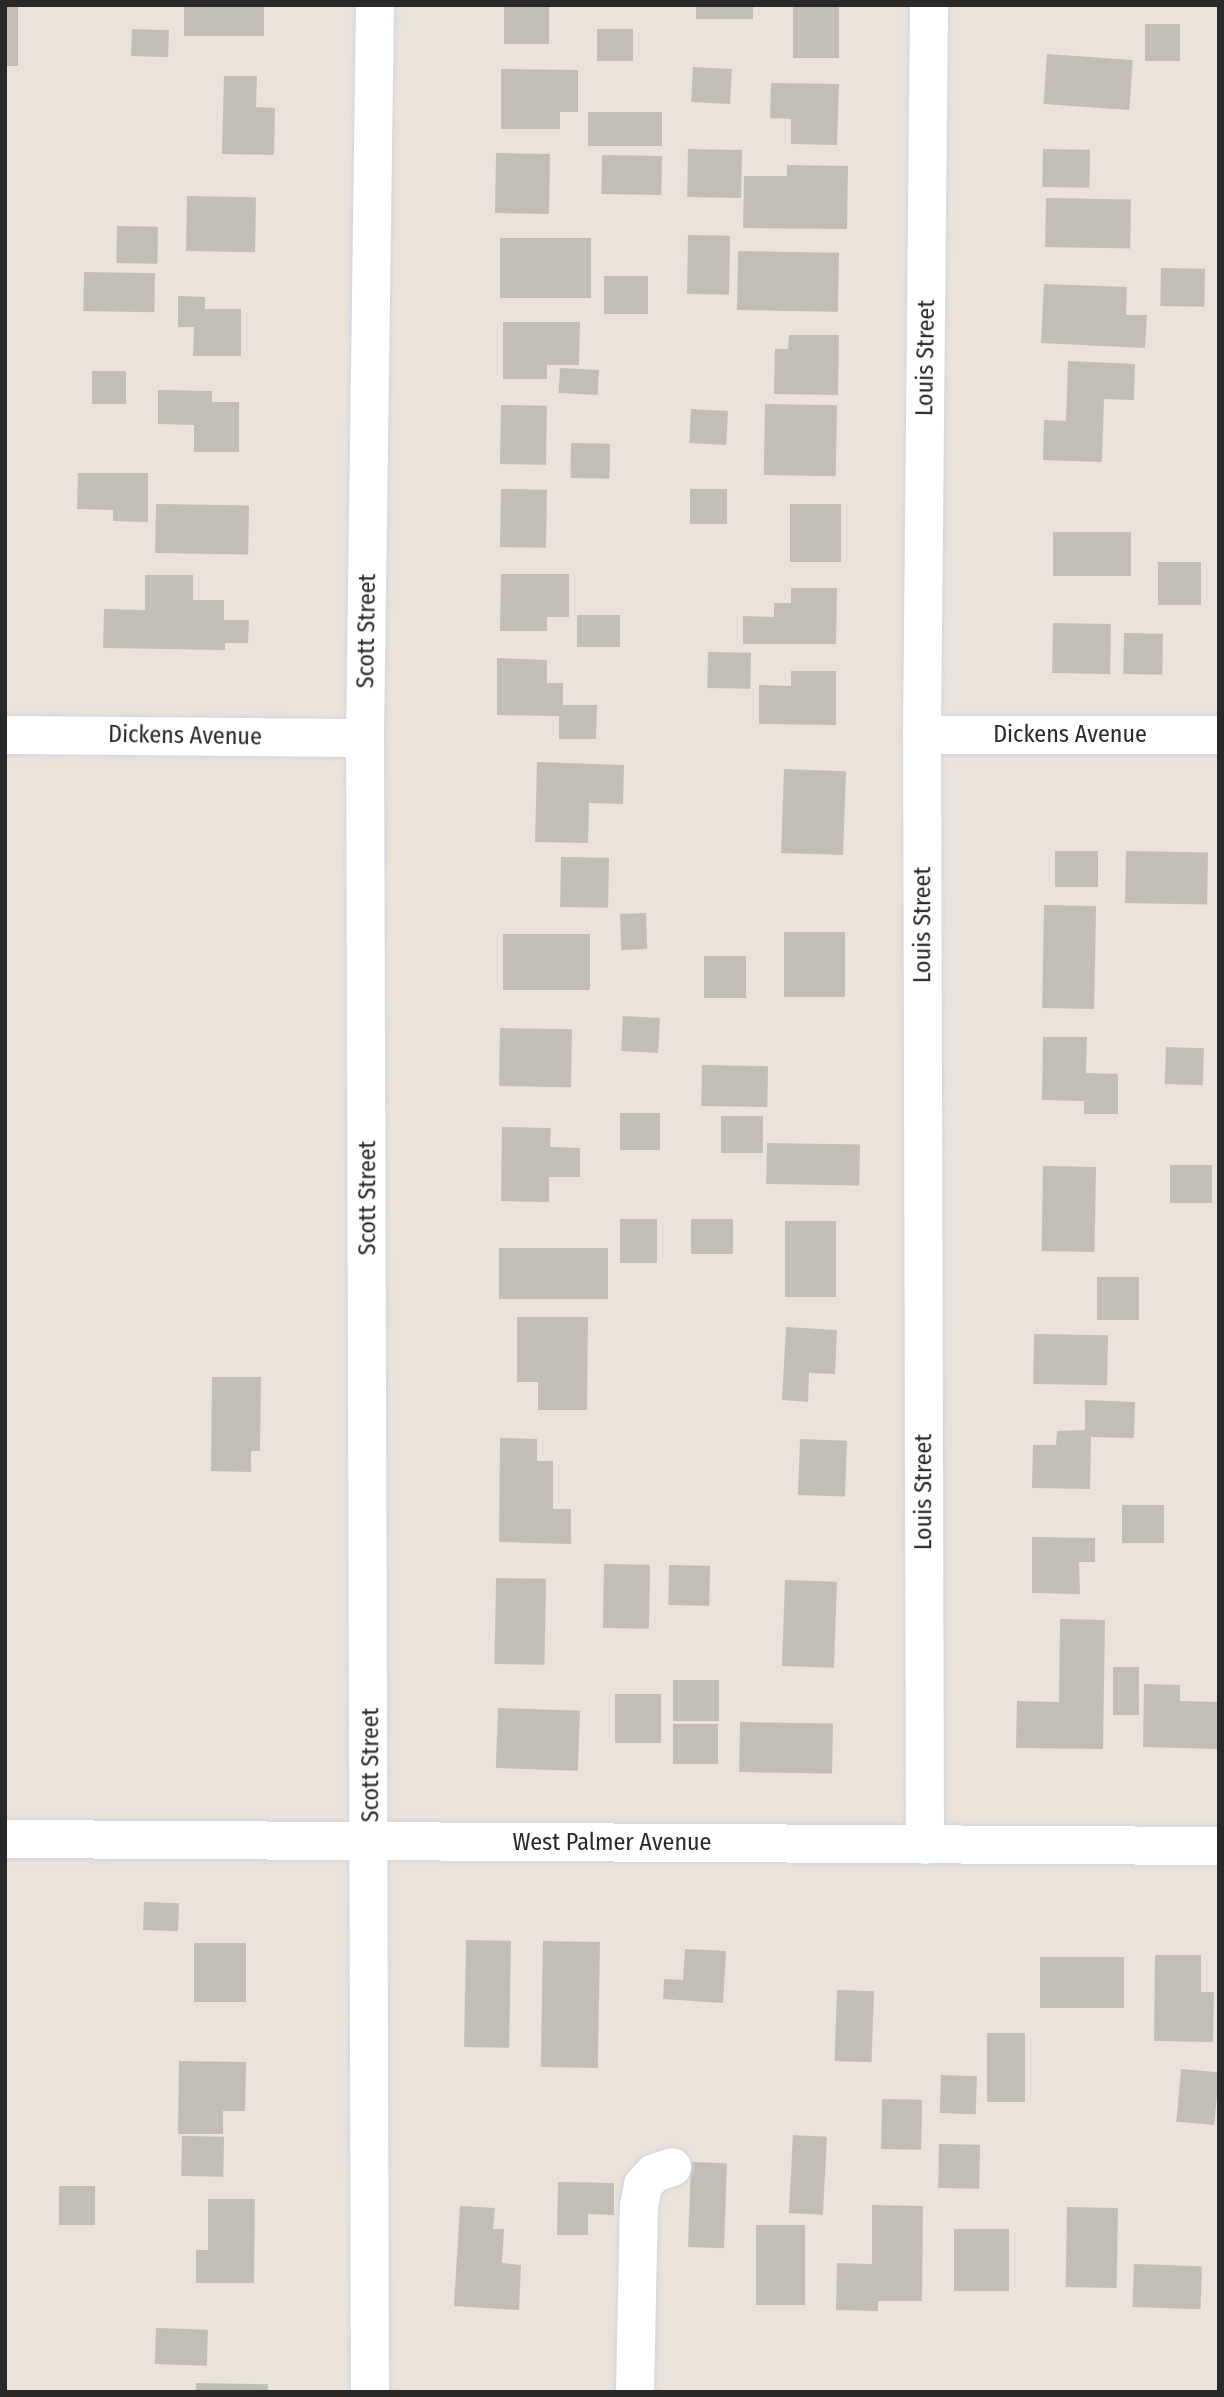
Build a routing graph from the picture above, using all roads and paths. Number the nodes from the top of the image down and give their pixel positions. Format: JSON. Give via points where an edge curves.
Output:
{"nodes":[{"id":1,"x":375,"y":5,"type":"edge"},
{"id":2,"x":929,"y":5,"type":"edge"},
{"id":3,"x":5,"y":735,"type":"edge"},
{"id":4,"x":922,"y":735,"type":"junction"},
{"id":5,"x":1219,"y":735,"type":"edge"},
{"id":6,"x":365,"y":738,"type":"junction"},
{"id":7,"x":5,"y":1839,"type":"edge"},
{"id":8,"x":371,"y":1841,"type":"junction"},
{"id":9,"x":925,"y":1845,"type":"junction"},
{"id":10,"x":1219,"y":1846,"type":"edge"},
{"id":11,"x":672,"y":2167,"type":"dead end"},
{"id":12,"x":370,"y":2392,"type":"edge"},
{"id":13,"x":635,"y":2392,"type":"edge"}],
"edges":[{"from":1,"to":6,"type":"street","name":"Scott Street"},
{"from":2,"to":4,"type":"street","name":"Louis Street"},
{"from":3,"to":6,"type":"street","name":"Dickens Avenue"},
{"from":4,"to":5,"type":"street","name":"Dickens Avenue"},
{"from":4,"to":9,"type":"street","name":"Louis Street"},
{"from":6,"to":8,"type":"street","name":"Scott Street"},
{"from":7,"to":8,"type":"street","name":"West Palmer Avenue"},
{"from":8,"to":9,"type":"street","name":"West Palmer Avenue"},
{"from":8,"to":12,"type":"street","name":"Scott Street"},
{"from":9,"to":10,"type":"street","name":"West Palmer Avenue"},
{"from":11,"to":13,"type":"street","via":[[648,2179],[639,2206]]}]}
